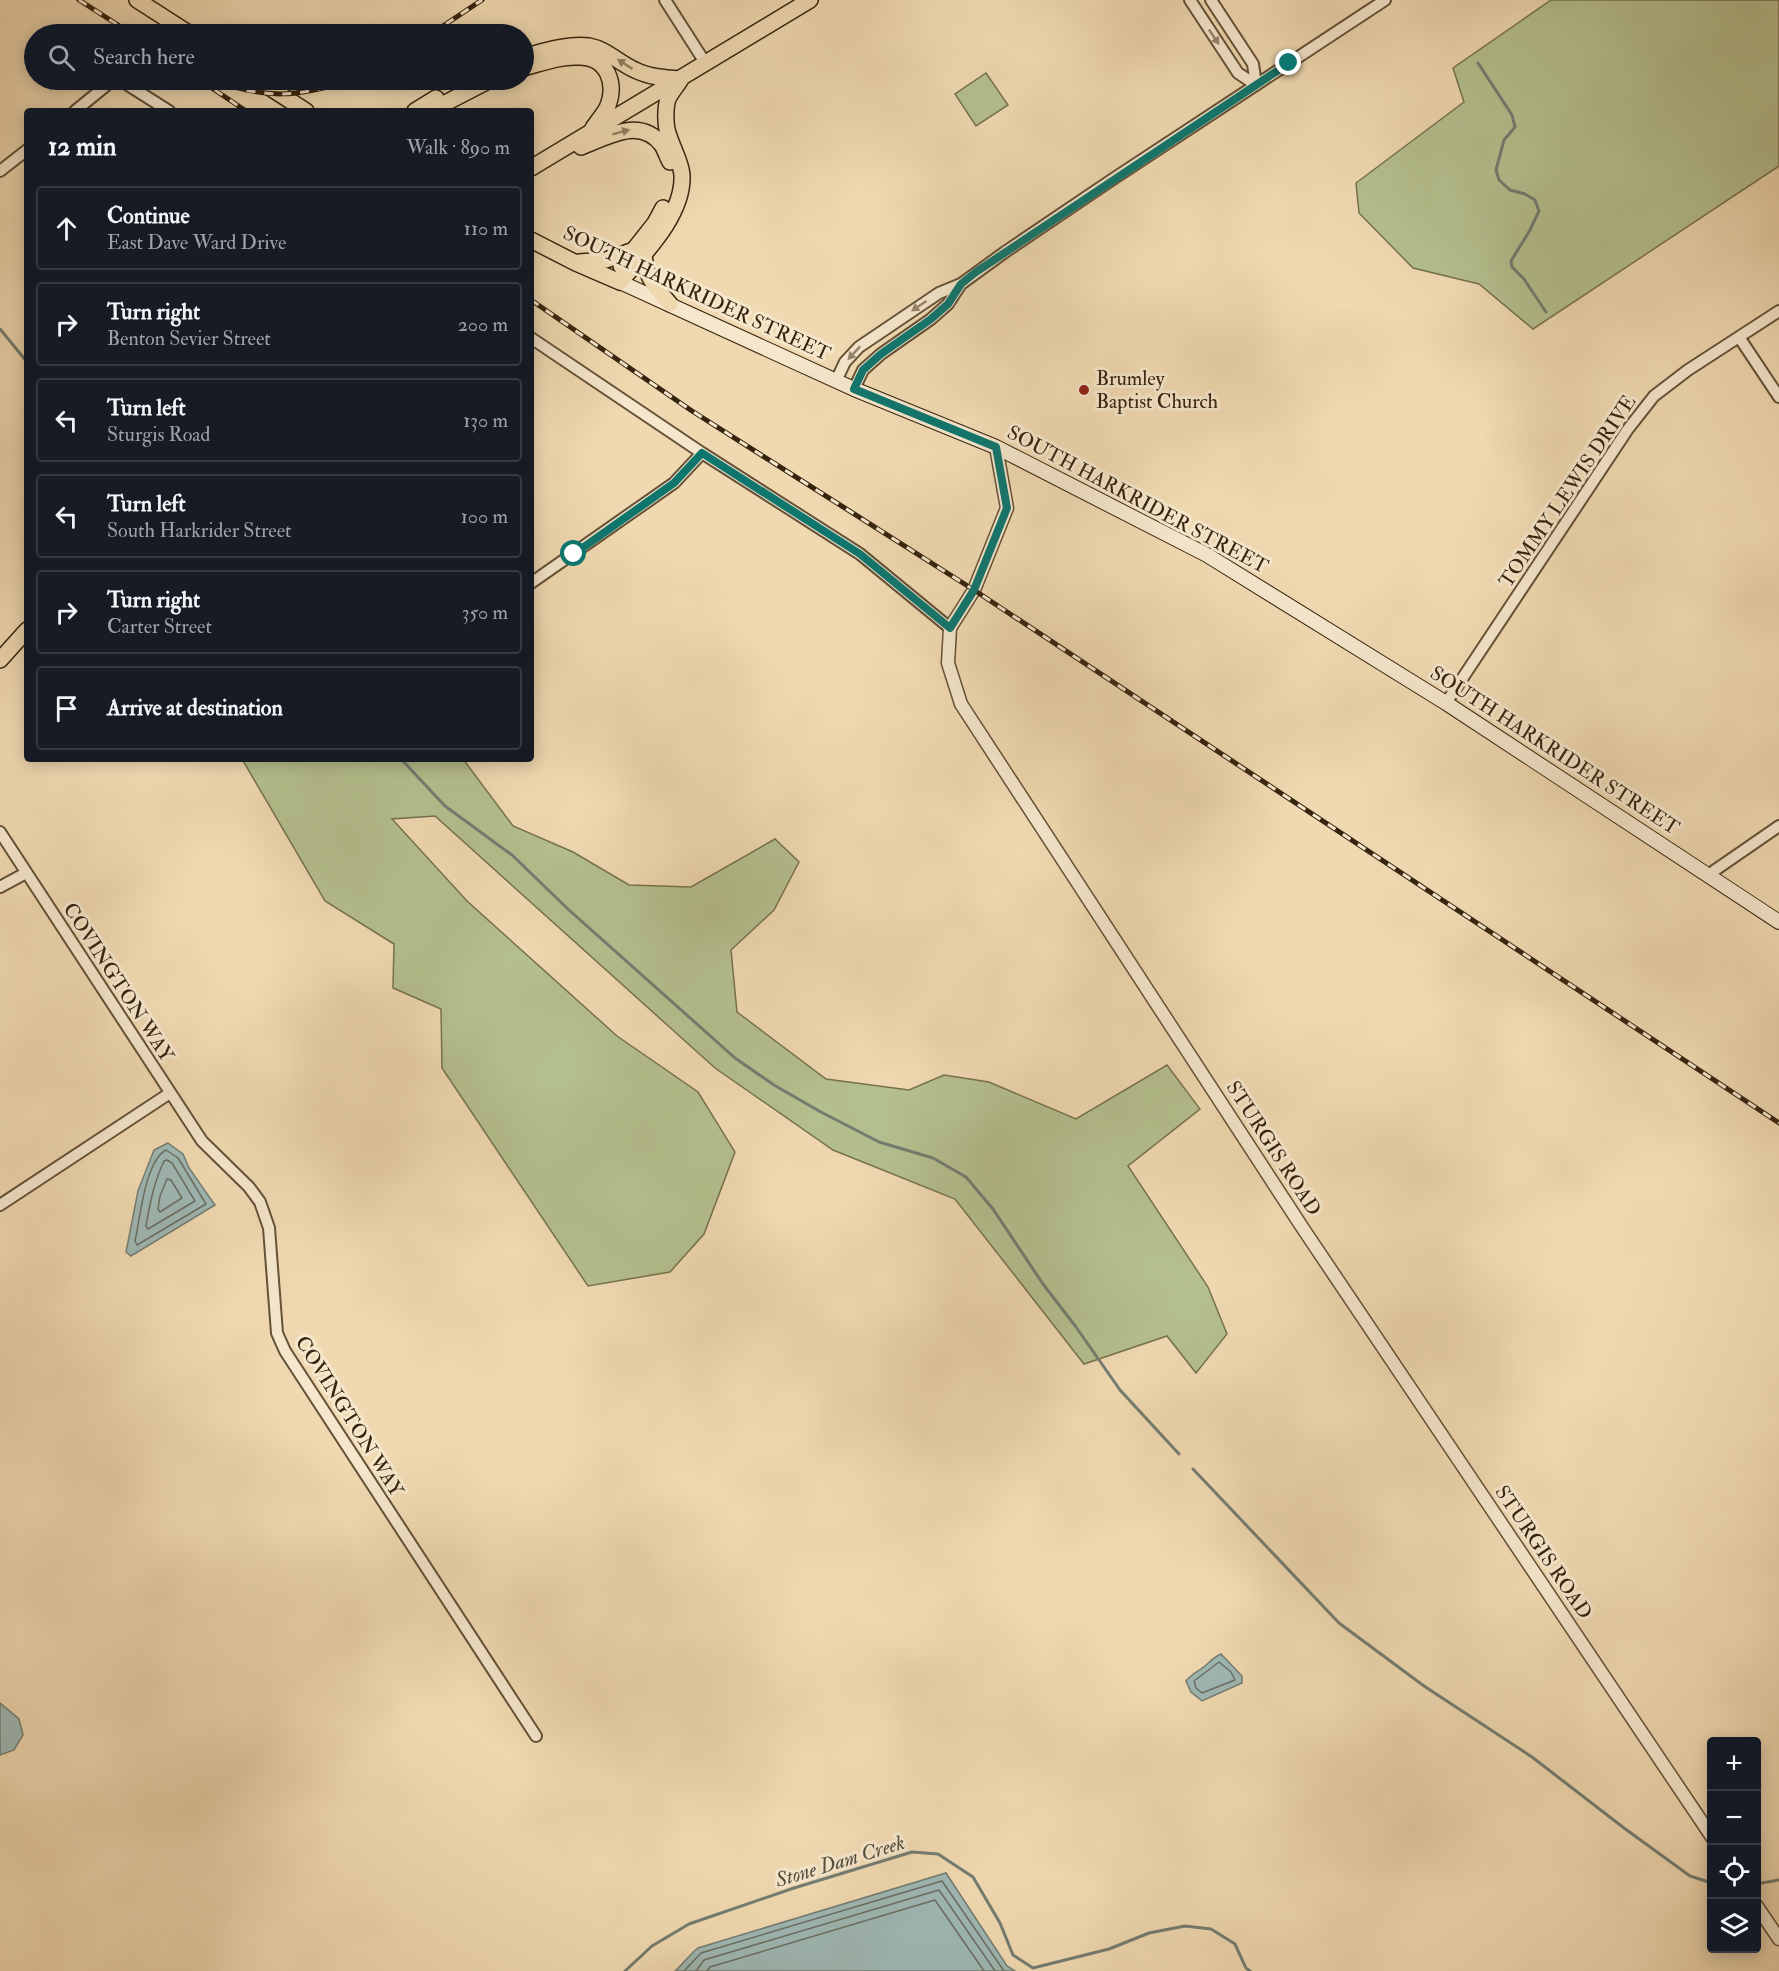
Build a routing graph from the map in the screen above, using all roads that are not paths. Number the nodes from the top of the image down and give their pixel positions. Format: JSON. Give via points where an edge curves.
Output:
{"nodes":[{"id":1,"x":137,"y":0,"type":"edge"},
{"id":2,"x":665,"y":0,"type":"edge"},
{"id":3,"x":810,"y":0,"type":"edge"},
{"id":4,"x":1190,"y":0,"type":"edge"},
{"id":5,"x":1211,"y":0,"type":"edge"},
{"id":6,"x":1385,"y":0,"type":"edge"},
{"id":7,"x":174,"y":24,"type":"edge"},
{"id":8,"x":534,"y":54,"type":"edge"},
{"id":9,"x":705,"y":64,"type":"junction"},
{"id":10,"x":534,"y":65,"type":"edge"},
{"id":11,"x":681,"y":79,"type":"junction"},
{"id":12,"x":1256,"y":85,"type":"junction"},
{"id":13,"x":101,"y":90,"type":"edge"},
{"id":14,"x":136,"y":90,"type":"edge"},
{"id":15,"x":273,"y":90,"type":"edge"},
{"id":16,"x":451,"y":90,"type":"edge"},
{"id":17,"x":471,"y":90,"type":"edge"},
{"id":18,"x":79,"y":108,"type":"edge"},
{"id":19,"x":164,"y":108,"type":"edge"},
{"id":20,"x":301,"y":108,"type":"edge"},
{"id":21,"x":421,"y":108,"type":"edge"},
{"id":22,"x":436,"y":108,"type":"edge"},
{"id":23,"x":589,"y":134,"type":"junction"},
{"id":24,"x":24,"y":152,"type":"edge"},
{"id":25,"x":546,"y":159,"type":"junction"},
{"id":26,"x":534,"y":166,"type":"edge"},
{"id":27,"x":0,"y":171,"type":"edge"},
{"id":28,"x":534,"y":242,"type":"edge"},
{"id":29,"x":639,"y":252,"type":"junction"},
{"id":30,"x":576,"y":263,"type":"junction"},
{"id":31,"x":616,"y":280,"type":"junction"},
{"id":32,"x":961,"y":284,"type":"junction"},
{"id":33,"x":670,"y":304,"type":"junction"},
{"id":34,"x":1779,"y":311,"type":"edge"},
{"id":35,"x":1739,"y":337,"type":"junction"},
{"id":36,"x":534,"y":340,"type":"edge"},
{"id":37,"x":836,"y":381,"type":"junction"},
{"id":38,"x":854,"y":389,"type":"junction"},
{"id":39,"x":1779,"y":398,"type":"edge"},
{"id":40,"x":996,"y":447,"type":"junction"},
{"id":41,"x":702,"y":453,"type":"junction"},
{"id":42,"x":534,"y":581,"type":"edge"},
{"id":43,"x":950,"y":628,"type":"junction"},
{"id":44,"x":24,"y":633,"type":"edge"},
{"id":45,"x":0,"y":660,"type":"edge"},
{"id":46,"x":1446,"y":703,"type":"junction"},
{"id":47,"x":1779,"y":826,"type":"edge"},
{"id":48,"x":0,"y":832,"type":"edge"},
{"id":49,"x":26,"y":873,"type":"junction"},
{"id":50,"x":1708,"y":875,"type":"junction"},
{"id":51,"x":0,"y":887,"type":"edge"},
{"id":52,"x":1779,"y":922,"type":"edge"},
{"id":53,"x":170,"y":1093,"type":"junction"},
{"id":54,"x":0,"y":1205,"type":"edge"},
{"id":55,"x":536,"y":1736,"type":"dead end"},
{"id":56,"x":1707,"y":1830,"type":"edge"},
{"id":57,"x":1761,"y":1912,"type":"edge"},
{"id":58,"x":1779,"y":1939,"type":"edge"}],
"edges":[{"from":1,"to":7,"type":"main road"},
{"from":2,"to":9,"type":"street"},
{"from":3,"to":9,"type":"main road"},
{"from":4,"to":12,"type":"street","one_way":true,"via":[[1238,73]]},
{"from":5,"to":12,"type":"street","via":[[1253,64]]},
{"from":6,"to":12,"type":"street"},
{"from":11,"to":8,"type":"main road","one_way":true,"via":[[651,76],[589,46],[553,48]]},
{"from":9,"to":11,"type":"main road"},
{"from":10,"to":23,"type":"main road","via":[[580,57],[605,66],[611,95]]},
{"from":11,"to":23,"type":"main road"},
{"from":11,"to":29,"type":"main road","via":[[668,100],[667,122],[682,175],[679,196],[659,235]]},
{"from":12,"to":32,"type":"street"},
{"from":13,"to":18,"type":"street"},
{"from":14,"to":19,"type":"street"},
{"from":15,"to":20,"type":"main road"},
{"from":16,"to":21,"type":"main road"},
{"from":17,"to":22,"type":"main road"},
{"from":23,"to":25,"type":"main road"},
{"from":24,"to":27,"type":"street"},
{"from":25,"to":26,"type":"main road"},
{"from":25,"to":29,"type":"main road","one_way":true,"via":[[634,129],[649,133],[662,145],[670,162],[672,182],[667,202]]},
{"from":28,"to":30,"type":"main road","name":"SOUTH HARKRIDER STREET"},
{"from":29,"to":30,"type":"main road"},
{"from":29,"to":31,"type":"main road"},
{"from":29,"to":33,"type":"main road","via":[[648,276]]},
{"from":30,"to":31,"type":"main road","name":"SOUTH HARKRIDER STREET"},
{"from":31,"to":33,"type":"main road","name":"SOUTH HARKRIDER STREET"},
{"from":32,"to":37,"type":"street","one_way":true,"via":[[939,293],[859,347],[845,362]]},
{"from":32,"to":38,"type":"street","via":[[948,304],[931,319],[863,370]]},
{"from":33,"to":37,"type":"main road","name":"SOUTH HARKRIDER STREET"},
{"from":34,"to":35,"type":"street","name":"TOMMY LEWIS DRIVE"},
{"from":35,"to":39,"type":"street"},
{"from":35,"to":46,"type":"street","name":"TOMMY LEWIS DRIVE","via":[[1654,396],[1628,429]]},
{"from":36,"to":41,"type":"street"},
{"from":37,"to":38,"type":"main road","name":"SOUTH HARKRIDER STREET"},
{"from":38,"to":40,"type":"main road","name":"SOUTH HARKRIDER STREET"},
{"from":40,"to":43,"type":"street","name":"STURGIS ROAD","via":[[1007,508],[974,590]]},
{"from":40,"to":46,"type":"main road","name":"SOUTH HARKRIDER STREET","via":[[1207,555]]},
{"from":41,"to":42,"type":"street","via":[[674,483]]},
{"from":41,"to":43,"type":"street","via":[[860,554]]},
{"from":43,"to":56,"type":"street","name":"STURGIS ROAD","via":[[948,663],[961,704],[1302,1227]]},
{"from":44,"to":45,"type":"main road"},
{"from":46,"to":50,"type":"main road","name":"SOUTH HARKRIDER STREET"},
{"from":47,"to":50,"type":"street"},
{"from":48,"to":49,"type":"street","name":"COVINGTON WAY"},
{"from":49,"to":51,"type":"street"},
{"from":49,"to":53,"type":"street","name":"COVINGTON WAY"},
{"from":50,"to":52,"type":"main road","name":"SOUTH HARKRIDER STREET"},
{"from":53,"to":54,"type":"street"},
{"from":53,"to":55,"type":"street","name":"COVINGTON WAY","via":[[202,1141],[249,1186],[260,1202],[269,1228],[277,1333],[285,1351]]},
{"from":57,"to":58,"type":"street"}]}
